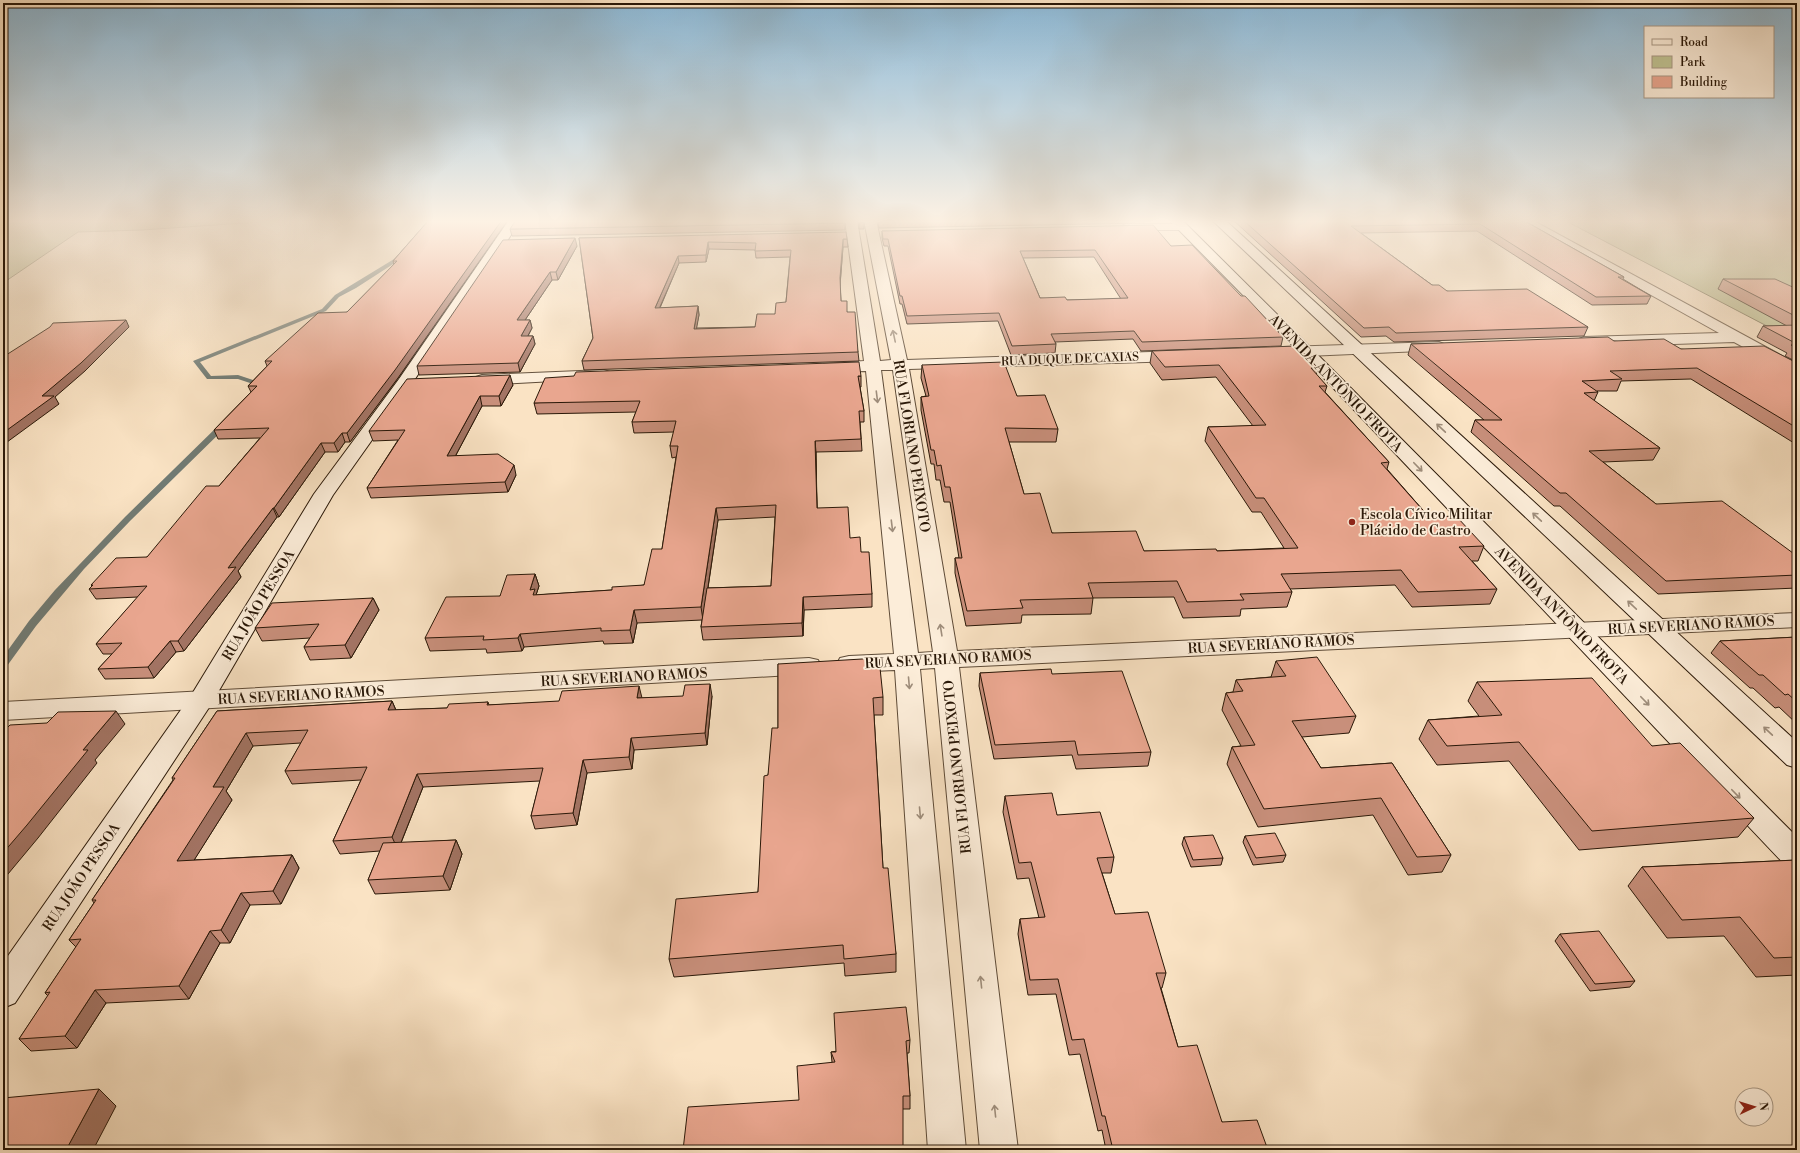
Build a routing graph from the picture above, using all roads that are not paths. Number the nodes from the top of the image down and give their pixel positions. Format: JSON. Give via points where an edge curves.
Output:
{"nodes":[{"id":1,"x":484,"y":274,"type":"edge"},
{"id":2,"x":866,"y":274,"type":"edge"},
{"id":3,"x":875,"y":274,"type":"edge"},
{"id":4,"x":1229,"y":274,"type":"edge"},
{"id":5,"x":1276,"y":274,"type":"edge"},
{"id":6,"x":1621,"y":274,"type":"edge"},
{"id":7,"x":1736,"y":337,"type":"junction"},
{"id":8,"x":1571,"y":342,"type":"edge"},
{"id":9,"x":1452,"y":346,"type":"edge"},
{"id":10,"x":1357,"y":350,"type":"junction"},
{"id":11,"x":1306,"y":351,"type":"junction"},
{"id":12,"x":1268,"y":353,"type":"edge"},
{"id":13,"x":1197,"y":355,"type":"edge"},
{"id":14,"x":900,"y":365,"type":"junction"},
{"id":15,"x":873,"y":366,"type":"junction"},
{"id":16,"x":818,"y":368,"type":"edge"},
{"id":17,"x":1797,"y":370,"type":"edge"},
{"id":18,"x":619,"y":375,"type":"edge"},
{"id":19,"x":468,"y":380,"type":"edge"},
{"id":20,"x":1797,"y":620,"type":"edge"},
{"id":21,"x":1655,"y":626,"type":"junction"},
{"id":22,"x":1576,"y":630,"type":"junction"},
{"id":23,"x":946,"y":658,"type":"junction"},
{"id":24,"x":907,"y":661,"type":"junction"},
{"id":25,"x":202,"y":700,"type":"junction"},
{"id":26,"x":3,"y":711,"type":"edge"},
{"id":27,"x":1797,"y":758,"type":"edge"},
{"id":28,"x":1797,"y":857,"type":"edge"},
{"id":29,"x":3,"y":992,"type":"edge"},
{"id":30,"x":947,"y":1150,"type":"edge"},
{"id":31,"x":999,"y":1150,"type":"edge"}],
"edges":[{"from":1,"to":25,"type":"street","name":"RUA JOÃO PESSOA","via":[[413,382],[324,494]]},
{"from":2,"to":15,"type":"street","name":"RUA FLORIANO PEIXOTO"},
{"from":14,"to":3,"type":"street","name":"RUA FLORIANO PEIXOTO","one_way":true},
{"from":4,"to":11,"type":"street","name":"AVENIDA ANTÔNIO FROTA"},
{"from":5,"to":10,"type":"street"},
{"from":6,"to":7,"type":"street"},
{"from":7,"to":8,"type":"street"},
{"from":7,"to":17,"type":"street"},
{"from":9,"to":10,"type":"street"},
{"from":10,"to":11,"type":"street"},
{"from":21,"to":10,"type":"street","one_way":true},
{"from":11,"to":12,"type":"street"},
{"from":11,"to":22,"type":"street","name":"AVENIDA ANTÔNIO FROTA","one_way":true},
{"from":13,"to":14,"type":"street","name":"RUA DUQUE DE CAXIAS"},
{"from":14,"to":15,"type":"street","name":"RUA DUQUE DE CAXIAS"},
{"from":23,"to":14,"type":"street","name":"RUA FLORIANO PEIXOTO","one_way":true},
{"from":15,"to":16,"type":"street","name":"RUA DUQUE DE CAXIAS"},
{"from":15,"to":24,"type":"street","name":"RUA FLORIANO PEIXOTO","one_way":true},
{"from":18,"to":19,"type":"street"},
{"from":20,"to":21,"type":"street","name":"RUA SEVERIANO RAMOS"},
{"from":21,"to":22,"type":"street","name":"RUA SEVERIANO RAMOS"},
{"from":27,"to":21,"type":"street","one_way":true},
{"from":22,"to":23,"type":"street","name":"RUA SEVERIANO RAMOS"},
{"from":22,"to":28,"type":"street","name":"AVENIDA ANTÔNIO FROTA","one_way":true},
{"from":23,"to":24,"type":"street","name":"RUA SEVERIANO RAMOS"},
{"from":31,"to":23,"type":"street","name":"RUA FLORIANO PEIXOTO","one_way":true},
{"from":24,"to":25,"type":"street","name":"RUA SEVERIANO RAMOS"},
{"from":24,"to":30,"type":"street","name":"RUA FLORIANO PEIXOTO","one_way":true},
{"from":25,"to":26,"type":"street","name":"RUA SEVERIANO RAMOS"},
{"from":25,"to":29,"type":"street","name":"RUA JOÃO PESSOA"}]}
